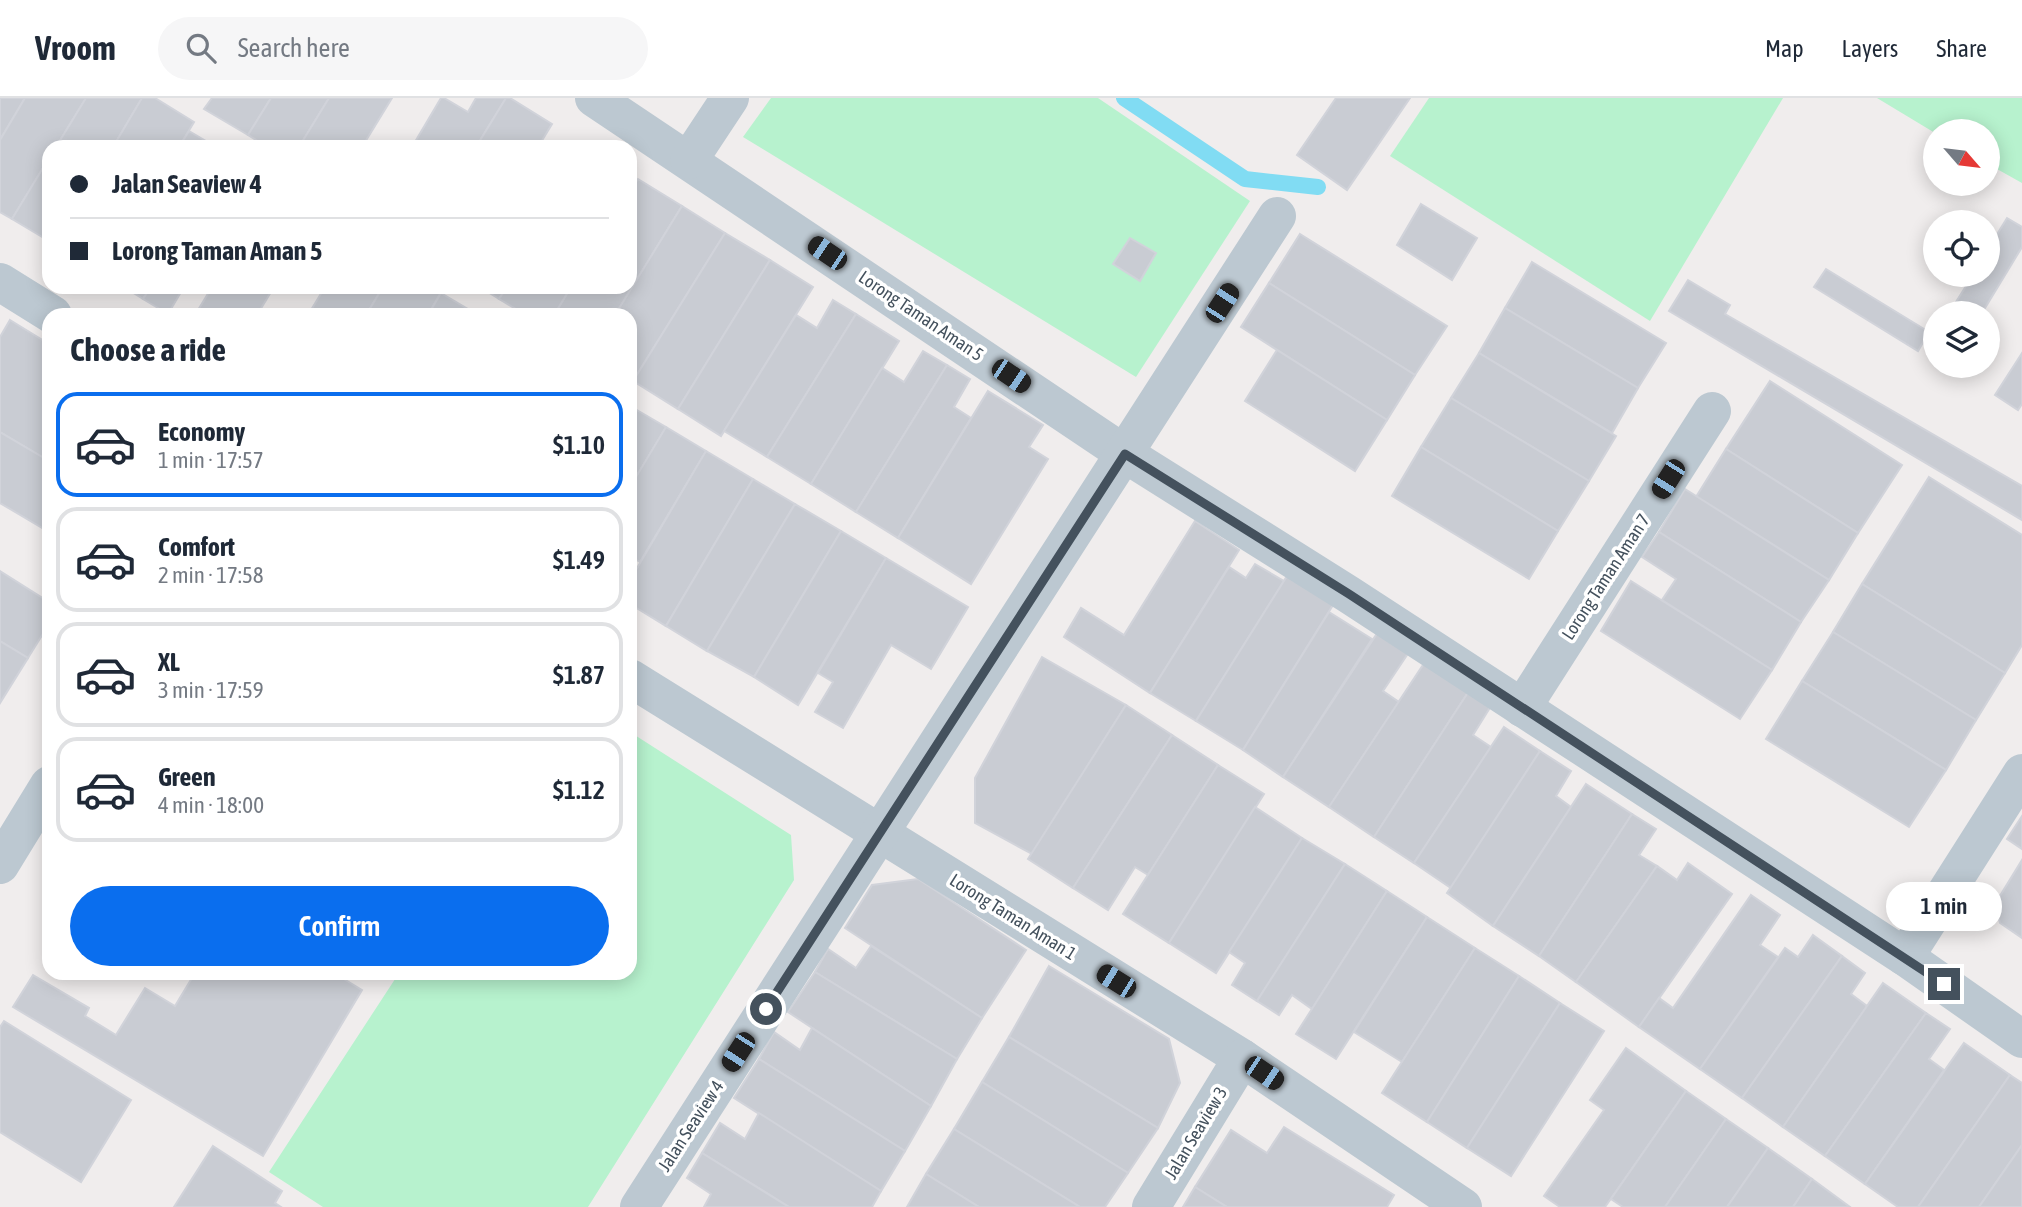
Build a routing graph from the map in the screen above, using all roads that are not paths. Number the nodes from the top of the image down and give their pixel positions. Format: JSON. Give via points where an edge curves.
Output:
{"nodes":[{"id":1,"x":594,"y":98,"type":"edge"},
{"id":2,"x":730,"y":98,"type":"edge"},
{"id":3,"x":689,"y":160,"type":"junction"},
{"id":4,"x":1277,"y":216,"type":"dead end"},
{"id":5,"x":0,"y":282,"type":"edge"},
{"id":6,"x":42,"y":308,"type":"edge"},
{"id":7,"x":1712,"y":411,"type":"dead end"},
{"id":8,"x":1125,"y":454,"type":"junction"},
{"id":9,"x":637,"y":682,"type":"edge"},
{"id":10,"x":1522,"y":708,"type":"junction"},
{"id":11,"x":2022,"y":773,"type":"edge"},
{"id":12,"x":42,"y":796,"type":"edge"},
{"id":13,"x":879,"y":833,"type":"junction"},
{"id":14,"x":0,"y":865,"type":"edge"},
{"id":15,"x":1905,"y":957,"type":"junction"},
{"id":16,"x":2022,"y":1039,"type":"edge"},
{"id":17,"x":1242,"y":1058,"type":"junction"},
{"id":18,"x":639,"y":1207,"type":"edge"},
{"id":19,"x":1151,"y":1207,"type":"edge"},
{"id":20,"x":1463,"y":1207,"type":"edge"}],
"edges":[{"from":1,"to":3,"type":"street","name":"Lorong Taman Aman 5"},
{"from":2,"to":3,"type":"street"},
{"from":3,"to":8,"type":"street","name":"Lorong Taman Aman 5"},
{"from":4,"to":8,"type":"street","name":"Jalan Seaview 4"},
{"from":5,"to":6,"type":"street"},
{"from":7,"to":10,"type":"street","name":"Lorong Taman Aman 7"},
{"from":8,"to":10,"type":"street","name":"Lorong Taman Aman 5"},
{"from":8,"to":13,"type":"street","name":"Jalan Seaview 4"},
{"from":9,"to":13,"type":"street","name":"Lorong Taman Aman 1"},
{"from":10,"to":15,"type":"street","name":"Lorong Taman Aman 5"},
{"from":11,"to":15,"type":"street"},
{"from":12,"to":14,"type":"street"},
{"from":13,"to":17,"type":"street","name":"Lorong Taman Aman 1"},
{"from":13,"to":18,"type":"street","name":"Jalan Seaview 4"},
{"from":15,"to":16,"type":"street","name":"Lorong Taman Aman 5"},
{"from":17,"to":19,"type":"street","name":"Jalan Seaview 3"},
{"from":17,"to":20,"type":"street","name":"Lorong Taman Aman 1"}]}
